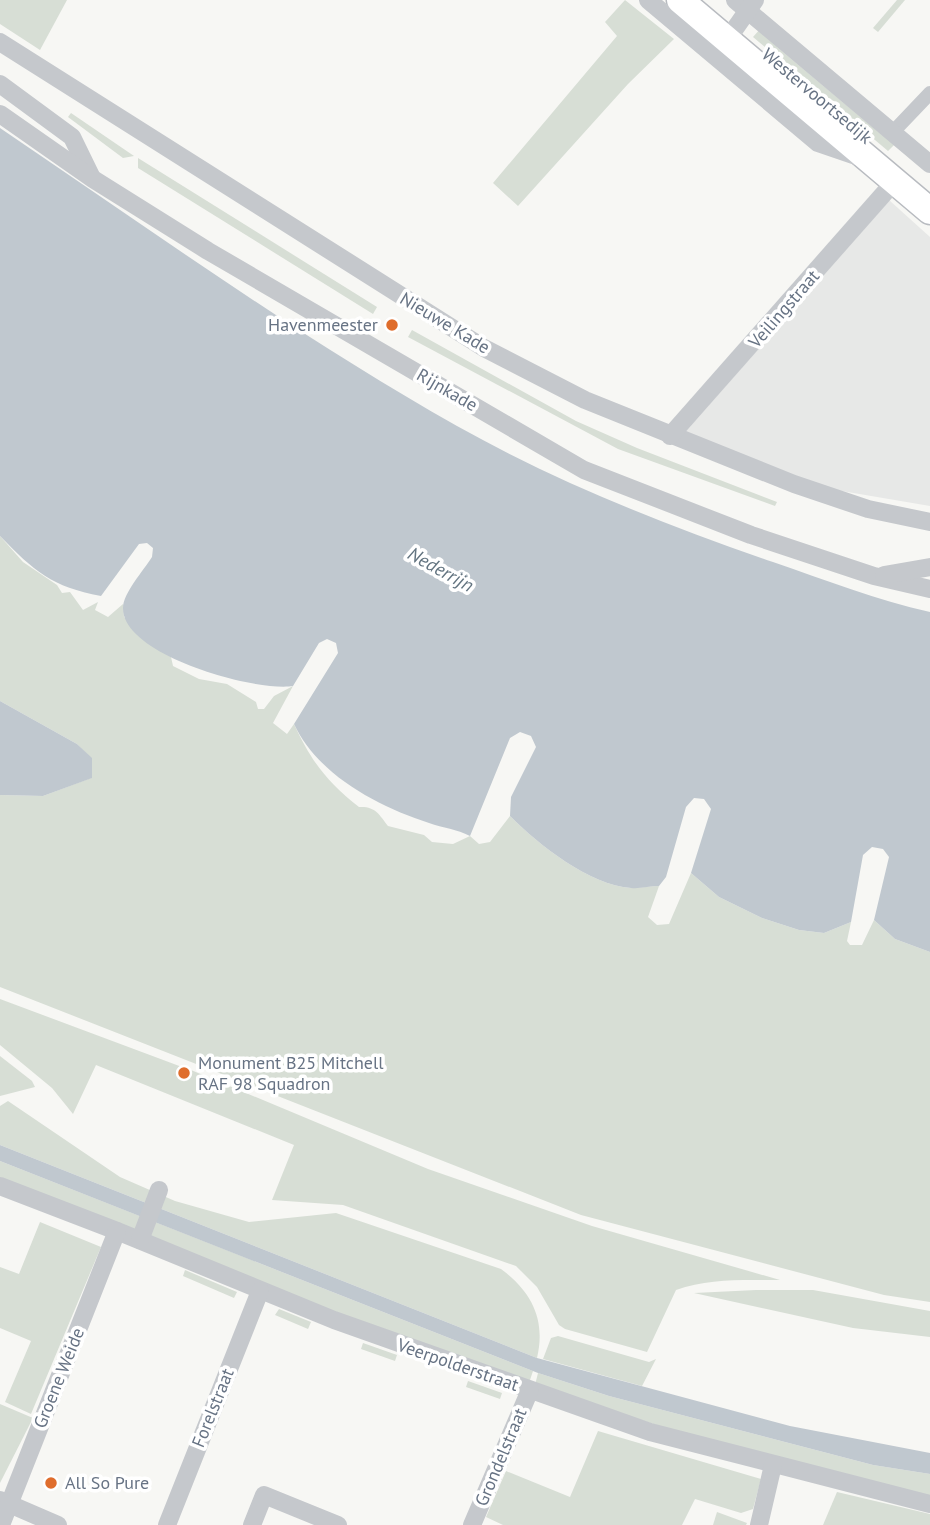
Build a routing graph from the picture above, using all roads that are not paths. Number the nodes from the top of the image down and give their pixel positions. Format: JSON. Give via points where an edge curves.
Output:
{"nodes":[{"id":1,"x":703,"y":0,"type":"edge"},
{"id":2,"x":659,"y":8,"type":"edge"},
{"id":3,"x":740,"y":15,"type":"edge"},
{"id":4,"x":0,"y":42,"type":"edge"},
{"id":5,"x":0,"y":84,"type":"edge"},
{"id":6,"x":930,"y":93,"type":"edge"},
{"id":7,"x":0,"y":114,"type":"edge"},
{"id":8,"x":892,"y":133,"type":"junction"},
{"id":9,"x":867,"y":161,"type":"junction"},
{"id":10,"x":930,"y":164,"type":"edge"},
{"id":11,"x":93,"y":179,"type":"junction"},
{"id":12,"x":895,"y":181,"type":"junction"},
{"id":13,"x":930,"y":192,"type":"edge"},
{"id":14,"x":930,"y":211,"type":"edge"},
{"id":15,"x":670,"y":436,"type":"junction"},
{"id":16,"x":930,"y":522,"type":"edge"},
{"id":17,"x":930,"y":567,"type":"edge"},
{"id":18,"x":874,"y":576,"type":"junction"},
{"id":19,"x":930,"y":589,"type":"edge"},
{"id":20,"x":0,"y":1186,"type":"edge"},
{"id":21,"x":158,"y":1194,"type":"dead end"},
{"id":22,"x":117,"y":1231,"type":"junction"},
{"id":23,"x":142,"y":1236,"type":"junction"},
{"id":24,"x":260,"y":1290,"type":"junction"},
{"id":25,"x":530,"y":1390,"type":"junction"},
{"id":26,"x":773,"y":1465,"type":"junction"},
{"id":27,"x":5,"y":1503,"type":"edge"},
{"id":28,"x":930,"y":1504,"type":"edge"},
{"id":29,"x":1,"y":1525,"type":"edge"},
{"id":30,"x":58,"y":1525,"type":"edge"},
{"id":31,"x":167,"y":1525,"type":"edge"},
{"id":32,"x":252,"y":1525,"type":"edge"},
{"id":33,"x":338,"y":1525,"type":"edge"},
{"id":34,"x":472,"y":1525,"type":"edge"},
{"id":35,"x":760,"y":1525,"type":"edge"}],
"edges":[{"from":1,"to":3,"type":"main road","name":"Westervoortsedijk"},
{"from":2,"to":3,"type":"main road","name":"Westervoortsedijk"},
{"from":2,"to":9,"type":"street","name":"Westervoortsedijk","via":[[818,143]]},
{"from":3,"to":8,"type":"street","name":"Westervoortsedijk"},
{"from":3,"to":9,"type":"main road","name":"Westervoortsedijk"},
{"from":3,"to":13,"type":"main road","name":"Westervoortsedijk"},
{"from":4,"to":15,"type":"street","name":"Nieuwe Kade","via":[[484,348],[585,400]]},
{"from":5,"to":11,"type":"street","via":[[72,137]]},
{"from":6,"to":8,"type":"street"},
{"from":7,"to":11,"type":"street","name":"Rijnkade"},
{"from":8,"to":10,"type":"street","name":"Westervoortsedijk"},
{"from":9,"to":12,"type":"main road","name":"Westervoortsedijk"},
{"from":11,"to":18,"type":"street","name":"Rijnkade","via":[[584,470],[751,535]]},
{"from":12,"to":14,"type":"main road","name":"Westervoortsedijk"},
{"from":12,"to":15,"type":"street","name":"Veilingstraat"},
{"from":15,"to":16,"type":"street","name":"Nieuwe Kade","via":[[868,509]]},
{"from":17,"to":18,"type":"street"},
{"from":18,"to":19,"type":"street","name":"Rijnkade"},
{"from":20,"to":22,"type":"street","name":"Veerpolderstraat"},
{"from":21,"to":23,"type":"street"},
{"from":22,"to":23,"type":"street","name":"Veerpolderstraat"},
{"from":22,"to":27,"type":"street","name":"Groene Weide"},
{"from":23,"to":24,"type":"street","name":"Veerpolderstraat"},
{"from":24,"to":25,"type":"street","name":"Veerpolderstraat"},
{"from":24,"to":31,"type":"street","name":"Forelstraat"},
{"from":25,"to":26,"type":"street","name":"Veerpolderstraat","via":[[650,1432]]},
{"from":25,"to":34,"type":"street","name":"Grondelstraat"},
{"from":26,"to":28,"type":"street","name":"Veerpolderstraat"},
{"from":26,"to":35,"type":"street"},
{"from":27,"to":29,"type":"street","name":"Groene Weide"},
{"from":27,"to":30,"type":"street"},
{"from":32,"to":33,"type":"street","via":[[264,1495]]}]}
